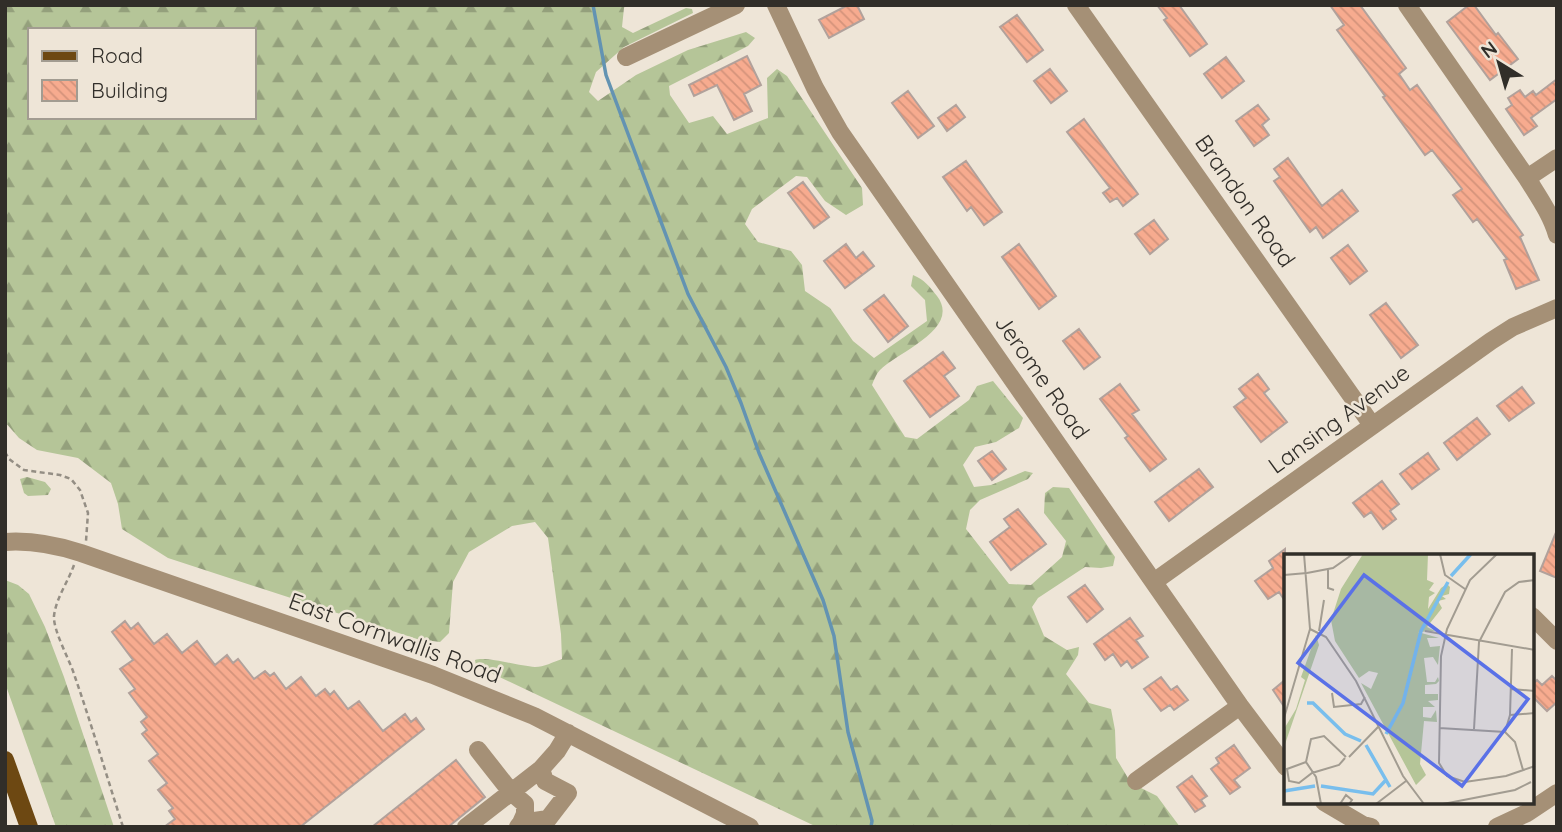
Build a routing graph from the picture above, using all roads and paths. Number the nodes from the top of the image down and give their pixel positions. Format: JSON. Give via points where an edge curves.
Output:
{"nodes":[{"id":1,"x":736,"y":5,"type":"edge"},
{"id":2,"x":776,"y":5,"type":"edge"},
{"id":3,"x":1076,"y":5,"type":"edge"},
{"id":4,"x":1415,"y":8,"type":"edge"},
{"id":5,"x":626,"y":57,"type":"dead end"},
{"id":6,"x":1557,"y":158,"type":"edge"},
{"id":7,"x":1527,"y":178,"type":"junction"},
{"id":8,"x":1557,"y":235,"type":"edge"},
{"id":9,"x":1557,"y":308,"type":"edge"},
{"id":10,"x":1372,"y":425,"type":"junction"},
{"id":11,"x":5,"y":452,"type":"edge"},
{"id":12,"x":88,"y":538,"type":"dead end"},
{"id":13,"x":5,"y":542,"type":"edge"},
{"id":14,"x":74,"y":566,"type":"dead end"},
{"id":15,"x":1154,"y":581,"type":"junction"},
{"id":16,"x":1534,"y":618,"type":"edge"},
{"id":17,"x":1557,"y":641,"type":"edge"},
{"id":18,"x":1240,"y":706,"type":"junction"},
{"id":19,"x":568,"y":733,"type":"junction"},
{"id":20,"x":478,"y":750,"type":"dead end"},
{"id":21,"x":5,"y":760,"type":"edge"},
{"id":22,"x":1284,"y":764,"type":"edge"},
{"id":23,"x":541,"y":769,"type":"junction"},
{"id":24,"x":1136,"y":780,"type":"dead end"},
{"id":25,"x":511,"y":792,"type":"junction"},
{"id":26,"x":1557,"y":793,"type":"edge"},
{"id":27,"x":1327,"y":804,"type":"edge"},
{"id":28,"x":520,"y":825,"type":"edge"},
{"id":29,"x":29,"y":827,"type":"edge"},
{"id":30,"x":123,"y":827,"type":"edge"},
{"id":31,"x":466,"y":827,"type":"edge"},
{"id":32,"x":750,"y":827,"type":"edge"},
{"id":33,"x":1371,"y":827,"type":"edge"},
{"id":34,"x":1497,"y":827,"type":"edge"}],
"edges":[{"from":1,"to":5,"type":"street"},
{"from":2,"to":15,"type":"street","name":"Jerome Road","via":[[841,132]]},
{"from":3,"to":10,"type":"street","name":"Brandon Road"},
{"from":4,"to":7,"type":"street"},
{"from":6,"to":7,"type":"street"},
{"from":7,"to":8,"type":"street"},
{"from":9,"to":10,"type":"street","name":"Lansing Avenue","via":[[1513,327]]},
{"from":10,"to":15,"type":"street","name":"Lansing Avenue"},
{"from":11,"to":12,"type":"path","via":[[24,470],[71,479],[88,513]]},
{"from":13,"to":19,"type":"street","name":"East Cornwallis Road","via":[[36,542],[81,553],[433,675]]},
{"from":14,"to":30,"type":"path","via":[[56,607],[56,631],[75,674]]},
{"from":15,"to":18,"type":"street","name":"Jerome Road"},
{"from":16,"to":17,"type":"street"},
{"from":18,"to":22,"type":"street","name":"Jerome Road"},
{"from":18,"to":24,"type":"street"},
{"from":19,"to":23,"type":"street"},
{"from":19,"to":32,"type":"street","name":"East Cornwallis Road"},
{"from":20,"to":25,"type":"street"},
{"from":21,"to":29,"type":"main road"},
{"from":23,"to":25,"type":"street"},
{"from":23,"to":28,"type":"street","via":[[545,781],[568,793],[548,819]]},
{"from":25,"to":28,"type":"street","via":[[525,804]]},
{"from":25,"to":31,"type":"street"},
{"from":26,"to":34,"type":"street"},
{"from":27,"to":33,"type":"street"}]}
